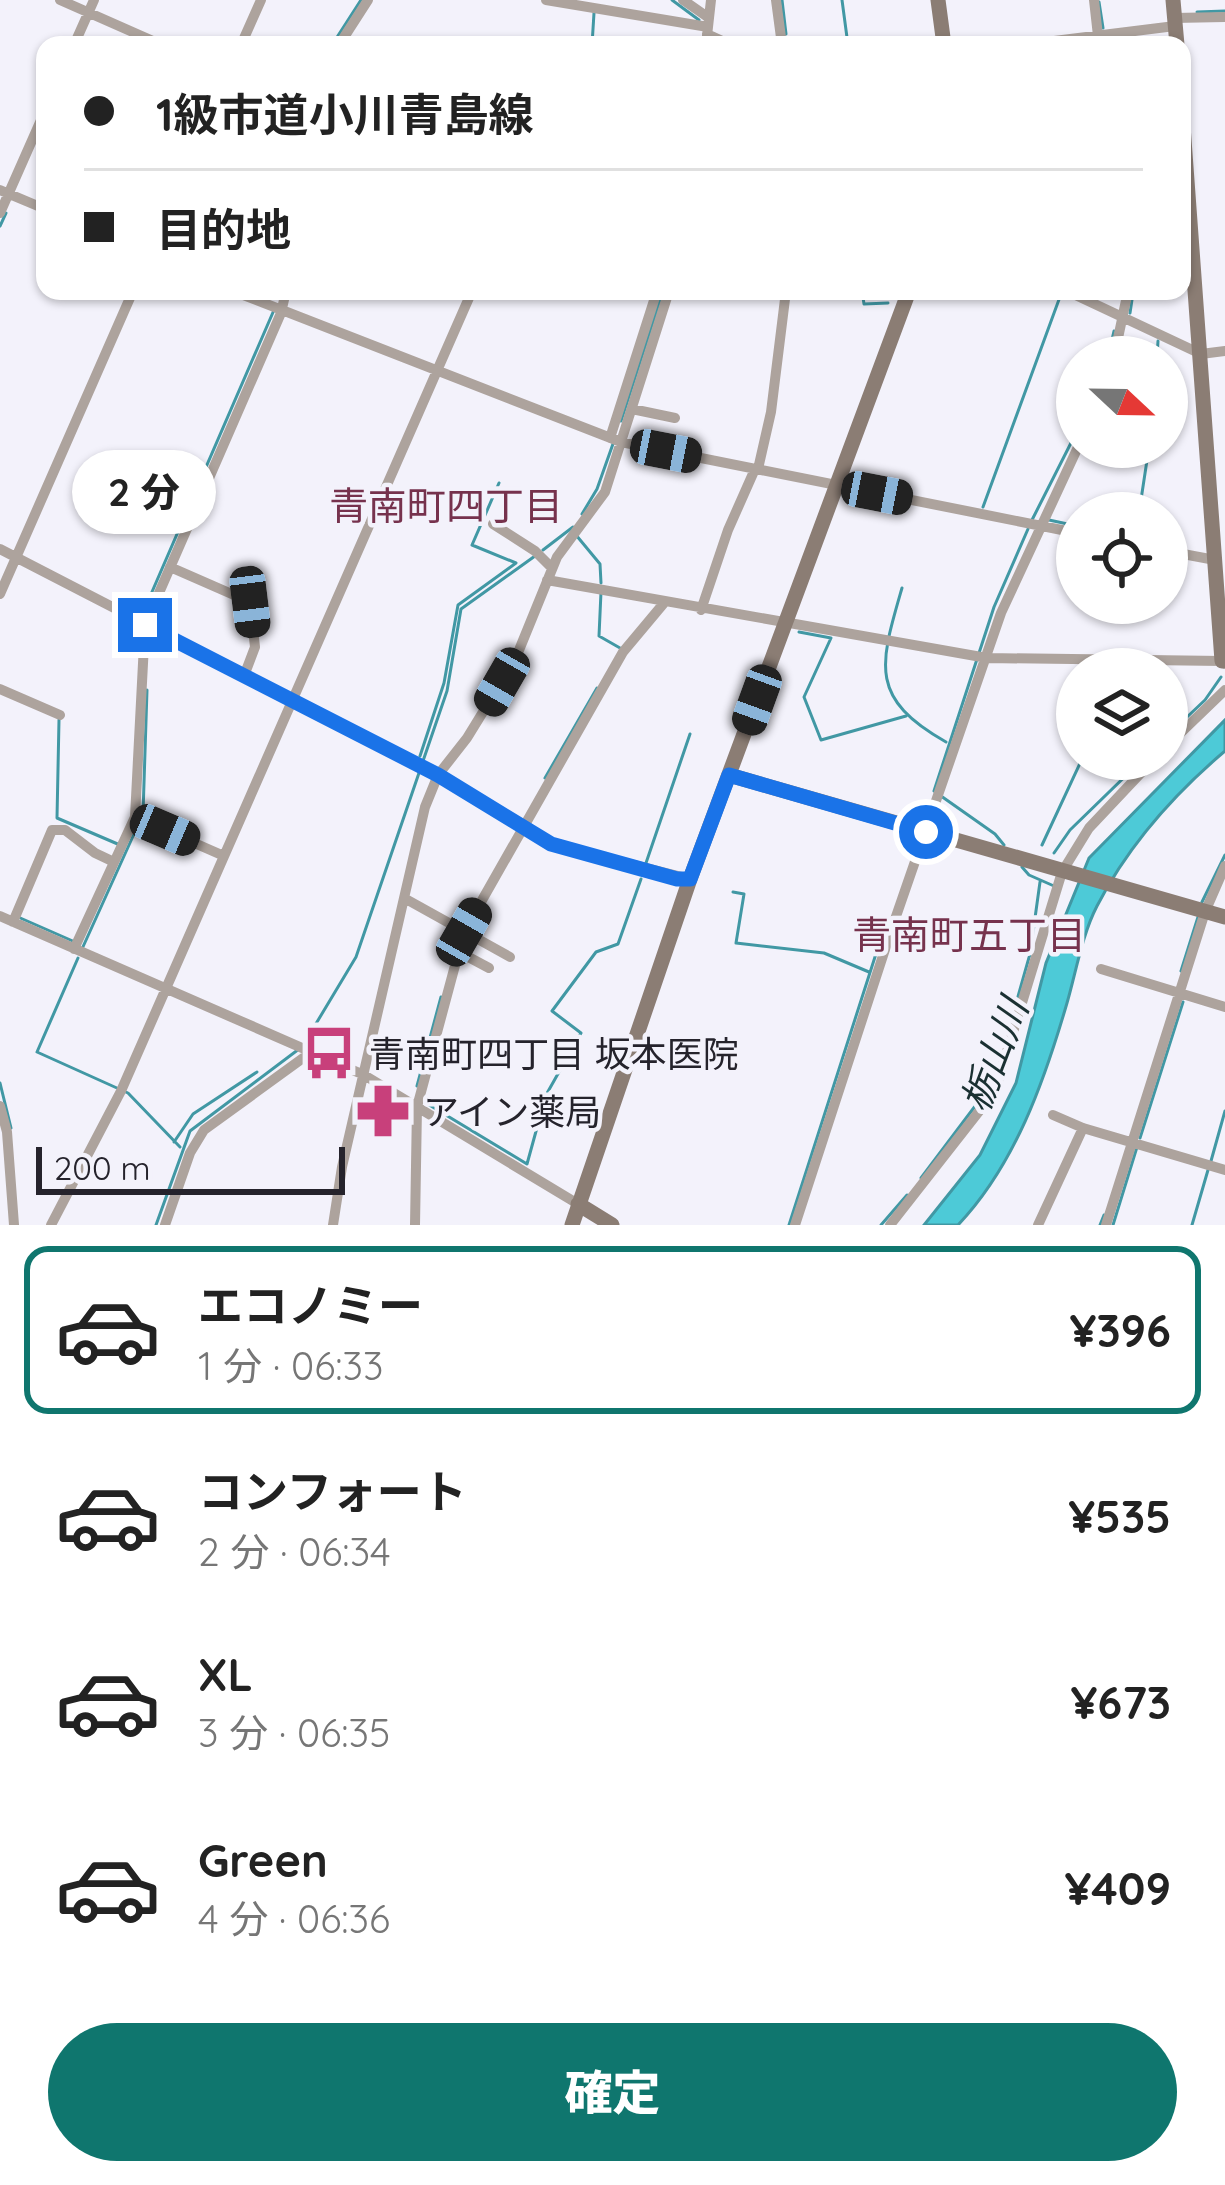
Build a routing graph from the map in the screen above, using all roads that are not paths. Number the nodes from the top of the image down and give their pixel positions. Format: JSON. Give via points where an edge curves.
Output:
{"nodes":[{"id":1,"x":60,"y":0,"type":"edge"},
{"id":2,"x":261,"y":0,"type":"edge"},
{"id":3,"x":368,"y":0,"type":"edge"},
{"id":4,"x":546,"y":0,"type":"edge"},
{"id":5,"x":683,"y":0,"type":"edge"},
{"id":6,"x":711,"y":0,"type":"edge"},
{"id":7,"x":776,"y":0,"type":"edge"},
{"id":8,"x":938,"y":0,"type":"edge"},
{"id":9,"x":1094,"y":0,"type":"edge"},
{"id":10,"x":91,"y":6,"type":"edge"},
{"id":11,"x":1174,"y":15,"type":"edge"},
{"id":12,"x":1225,"y":17,"type":"edge"},
{"id":13,"x":707,"y":31,"type":"edge"},
{"id":14,"x":78,"y":36,"type":"edge"},
{"id":15,"x":146,"y":36,"type":"edge"},
{"id":16,"x":245,"y":36,"type":"edge"},
{"id":17,"x":345,"y":36,"type":"edge"},
{"id":18,"x":781,"y":36,"type":"edge"},
{"id":19,"x":943,"y":36,"type":"edge"},
{"id":20,"x":1098,"y":36,"type":"edge"},
{"id":21,"x":1110,"y":36,"type":"edge"},
{"id":22,"x":36,"y":129,"type":"edge"},
{"id":23,"x":4,"y":192,"type":"edge"},
{"id":24,"x":36,"y":205,"type":"edge"},
{"id":25,"x":0,"y":213,"type":"edge"},
{"id":26,"x":1191,"y":227,"type":"edge"},
{"id":27,"x":130,"y":300,"type":"edge"},
{"id":28,"x":252,"y":300,"type":"edge"},
{"id":29,"x":284,"y":300,"type":"edge"},
{"id":30,"x":468,"y":300,"type":"edge"},
{"id":31,"x":654,"y":300,"type":"edge"},
{"id":32,"x":666,"y":300,"type":"edge"},
{"id":33,"x":785,"y":300,"type":"edge"},
{"id":34,"x":905,"y":300,"type":"edge"},
{"id":35,"x":1086,"y":300,"type":"edge"},
{"id":36,"x":1127,"y":300,"type":"edge"},
{"id":37,"x":281,"y":313,"type":"junction"},
{"id":38,"x":1125,"y":318,"type":"junction"},
{"id":39,"x":1120,"y":336,"type":"edge"},
{"id":40,"x":1225,"y":351,"type":"edge"},
{"id":41,"x":1201,"y":354,"type":"junction"},
{"id":42,"x":437,"y":373,"type":"junction"},
{"id":43,"x":632,"y":409,"type":"junction"},
{"id":44,"x":675,"y":418,"type":"dead end"},
{"id":45,"x":615,"y":440,"type":"junction"},
{"id":46,"x":1068,"y":468,"type":"edge"},
{"id":47,"x":756,"y":469,"type":"junction"},
{"id":48,"x":837,"y":485,"type":"junction"},
{"id":49,"x":494,"y":524,"type":"dead end"},
{"id":50,"x":1039,"y":525,"type":"junction"},
{"id":51,"x":1056,"y":529,"type":"edge"},
{"id":52,"x":0,"y":549,"type":"edge"},
{"id":53,"x":1188,"y":554,"type":"edge"},
{"id":54,"x":16,"y":557,"type":"junction"},
{"id":55,"x":1215,"y":560,"type":"junction"},
{"id":56,"x":170,"y":567,"type":"junction"},
{"id":57,"x":550,"y":574,"type":"junction"},
{"id":58,"x":0,"y":594,"type":"edge"},
{"id":59,"x":664,"y":603,"type":"junction"},
{"id":60,"x":701,"y":610,"type":"junction"},
{"id":61,"x":145,"y":625,"type":"junction"},
{"id":62,"x":785,"y":625,"type":"junction"},
{"id":63,"x":987,"y":658,"type":"junction"},
{"id":64,"x":1224,"y":663,"type":"edge"},
{"id":65,"x":244,"y":676,"type":"junction"},
{"id":66,"x":0,"y":688,"type":"edge"},
{"id":67,"x":1225,"y":690,"type":"edge"},
{"id":68,"x":293,"y":701,"type":"junction"},
{"id":69,"x":60,"y":715,"type":"dead end"},
{"id":70,"x":1188,"y":726,"type":"edge"},
{"id":71,"x":438,"y":775,"type":"junction"},
{"id":72,"x":729,"y":775,"type":"junction"},
{"id":73,"x":1134,"y":780,"type":"edge"},
{"id":74,"x":135,"y":817,"type":"junction"},
{"id":75,"x":519,"y":827,"type":"junction"},
{"id":76,"x":926,"y":832,"type":"junction"},
{"id":77,"x":224,"y":856,"type":"junction"},
{"id":78,"x":114,"y":862,"type":"junction"},
{"id":79,"x":1225,"y":866,"type":"edge"},
{"id":80,"x":690,"y":879,"type":"junction"},
{"id":81,"x":1061,"y":880,"type":"junction"},
{"id":82,"x":404,"y":898,"type":"junction"},
{"id":83,"x":1197,"y":909,"type":"junction"},
{"id":84,"x":0,"y":916,"type":"edge"},
{"id":85,"x":1225,"y":917,"type":"edge"},
{"id":86,"x":13,"y":922,"type":"junction"},
{"id":87,"x":460,"y":930,"type":"junction"},
{"id":88,"x":74,"y":949,"type":"junction"},
{"id":89,"x":459,"y":952,"type":"junction"},
{"id":90,"x":510,"y":957,"type":"dead end"},
{"id":91,"x":489,"y":968,"type":"dead end"},
{"id":92,"x":1101,"y":968,"type":"dead end"},
{"id":93,"x":166,"y":989,"type":"junction"},
{"id":94,"x":1175,"y":992,"type":"junction"},
{"id":95,"x":1225,"y":1007,"type":"edge"},
{"id":96,"x":310,"y":1052,"type":"junction"},
{"id":97,"x":364,"y":1075,"type":"junction"},
{"id":98,"x":0,"y":1106,"type":"edge"},
{"id":99,"x":417,"y":1107,"type":"junction"},
{"id":100,"x":1053,"y":1115,"type":"dead end"},
{"id":101,"x":1082,"y":1128,"type":"junction"},
{"id":102,"x":1133,"y":1143,"type":"junction"},
{"id":103,"x":1215,"y":1167,"type":"edge"},
{"id":104,"x":578,"y":1204,"type":"junction"},
{"id":105,"x":14,"y":1225,"type":"edge"},
{"id":106,"x":51,"y":1225,"type":"edge"},
{"id":107,"x":165,"y":1225,"type":"edge"},
{"id":108,"x":333,"y":1225,"type":"edge"},
{"id":109,"x":415,"y":1225,"type":"edge"},
{"id":110,"x":572,"y":1225,"type":"edge"},
{"id":111,"x":612,"y":1225,"type":"edge"},
{"id":112,"x":795,"y":1225,"type":"edge"},
{"id":113,"x":890,"y":1225,"type":"edge"},
{"id":114,"x":1038,"y":1225,"type":"edge"},
{"id":115,"x":1106,"y":1225,"type":"edge"}],
"edges":[{"from":1,"to":10,"type":"street"},
{"from":2,"to":16,"type":"street"},
{"from":3,"to":17,"type":"street"},
{"from":4,"to":13,"type":"street"},
{"from":5,"to":13,"type":"street"},
{"from":6,"to":13,"type":"street"},
{"from":7,"to":18,"type":"street"},
{"from":8,"to":19,"type":"street"},
{"from":9,"to":20,"type":"street"},
{"from":10,"to":14,"type":"street"},
{"from":10,"to":15,"type":"street"},
{"from":11,"to":12,"type":"street"},
{"from":11,"to":21,"type":"street"},
{"from":22,"to":23,"type":"street"},
{"from":23,"to":24,"type":"street"},
{"from":23,"to":25,"type":"street"},
{"from":26,"to":41,"type":"street"},
{"from":27,"to":54,"type":"street"},
{"from":28,"to":37,"type":"street"},
{"from":29,"to":37,"type":"street"},
{"from":30,"to":42,"type":"street"},
{"from":31,"to":45,"type":"street"},
{"from":32,"to":43,"type":"street"},
{"from":33,"to":47,"type":"street","via":[[772,412]]},
{"from":34,"to":48,"type":"street"},
{"from":35,"to":38,"type":"street"},
{"from":36,"to":38,"type":"street"},
{"from":37,"to":42,"type":"street"},
{"from":37,"to":56,"type":"street"},
{"from":38,"to":39,"type":"street"},
{"from":38,"to":41,"type":"street"},
{"from":40,"to":41,"type":"street"},
{"from":41,"to":55,"type":"street"},
{"from":42,"to":45,"type":"street"},
{"from":42,"to":68,"type":"street"},
{"from":43,"to":44,"type":"street"},
{"from":43,"to":45,"type":"street"},
{"from":45,"to":47,"type":"street"},
{"from":45,"to":57,"type":"street","via":[[604,492]]},
{"from":46,"to":50,"type":"street"},
{"from":47,"to":48,"type":"street"},
{"from":47,"to":60,"type":"street"},
{"from":48,"to":50,"type":"street"},
{"from":48,"to":62,"type":"street"},
{"from":49,"to":57,"type":"street","via":[[535,551]]},
{"from":50,"to":51,"type":"street"},
{"from":50,"to":63,"type":"street"},
{"from":52,"to":54,"type":"street"},
{"from":53,"to":55,"type":"street"},
{"from":54,"to":58,"type":"street"},
{"from":54,"to":61,"type":"street"},
{"from":55,"to":64,"type":"street"},
{"from":56,"to":61,"type":"street"},
{"from":56,"to":65,"type":"street","via":[[250,602],[255,646]]},
{"from":57,"to":59,"type":"street"},
{"from":57,"to":71,"type":"street","via":[[515,660]]},
{"from":59,"to":60,"type":"street"},
{"from":59,"to":75,"type":"street","via":[[622,652]]},
{"from":60,"to":62,"type":"street"},
{"from":61,"to":65,"type":"street"},
{"from":61,"to":74,"type":"street"},
{"from":62,"to":63,"type":"street"},
{"from":62,"to":72,"type":"street"},
{"from":63,"to":64,"type":"street"},
{"from":63,"to":76,"type":"street"},
{"from":65,"to":68,"type":"street"},
{"from":66,"to":69,"type":"street"},
{"from":67,"to":70,"type":"street"},
{"from":68,"to":71,"type":"street"},
{"from":68,"to":77,"type":"street"},
{"from":71,"to":75,"type":"street"},
{"from":71,"to":82,"type":"street"},
{"from":72,"to":76,"type":"street"},
{"from":72,"to":80,"type":"street"},
{"from":73,"to":81,"type":"street","via":[[1088,828]]},
{"from":74,"to":77,"type":"street"},
{"from":74,"to":78,"type":"street"},
{"from":75,"to":80,"type":"street","via":[[551,844]]},
{"from":75,"to":87,"type":"street"},
{"from":76,"to":81,"type":"street","via":[[1028,861]]},
{"from":76,"to":112,"type":"street"},
{"from":77,"to":93,"type":"street"},
{"from":78,"to":86,"type":"street","via":[[52,830]]},
{"from":78,"to":88,"type":"street"},
{"from":79,"to":83,"type":"street"},
{"from":80,"to":104,"type":"street"},
{"from":81,"to":83,"type":"street"},
{"from":81,"to":113,"type":"street","via":[[995,1091]]},
{"from":82,"to":87,"type":"street"},
{"from":82,"to":97,"type":"street"},
{"from":83,"to":85,"type":"street"},
{"from":83,"to":94,"type":"street"},
{"from":84,"to":86,"type":"street"},
{"from":86,"to":88,"type":"street"},
{"from":87,"to":89,"type":"street"},
{"from":87,"to":90,"type":"street"},
{"from":88,"to":93,"type":"street"},
{"from":89,"to":91,"type":"street"},
{"from":89,"to":99,"type":"street"},
{"from":92,"to":94,"type":"street"},
{"from":93,"to":96,"type":"street"},
{"from":93,"to":106,"type":"street"},
{"from":94,"to":95,"type":"street"},
{"from":94,"to":102,"type":"street"},
{"from":96,"to":97,"type":"street"},
{"from":96,"to":107,"type":"street","via":[[204,1130]]},
{"from":97,"to":99,"type":"street"},
{"from":97,"to":108,"type":"street"},
{"from":98,"to":105,"type":"street"},
{"from":99,"to":104,"type":"street"},
{"from":99,"to":109,"type":"street"},
{"from":100,"to":101,"type":"street"},
{"from":101,"to":102,"type":"street"},
{"from":101,"to":114,"type":"street"},
{"from":102,"to":103,"type":"street"},
{"from":102,"to":115,"type":"street"},
{"from":104,"to":110,"type":"street"},
{"from":104,"to":111,"type":"street"}]}
